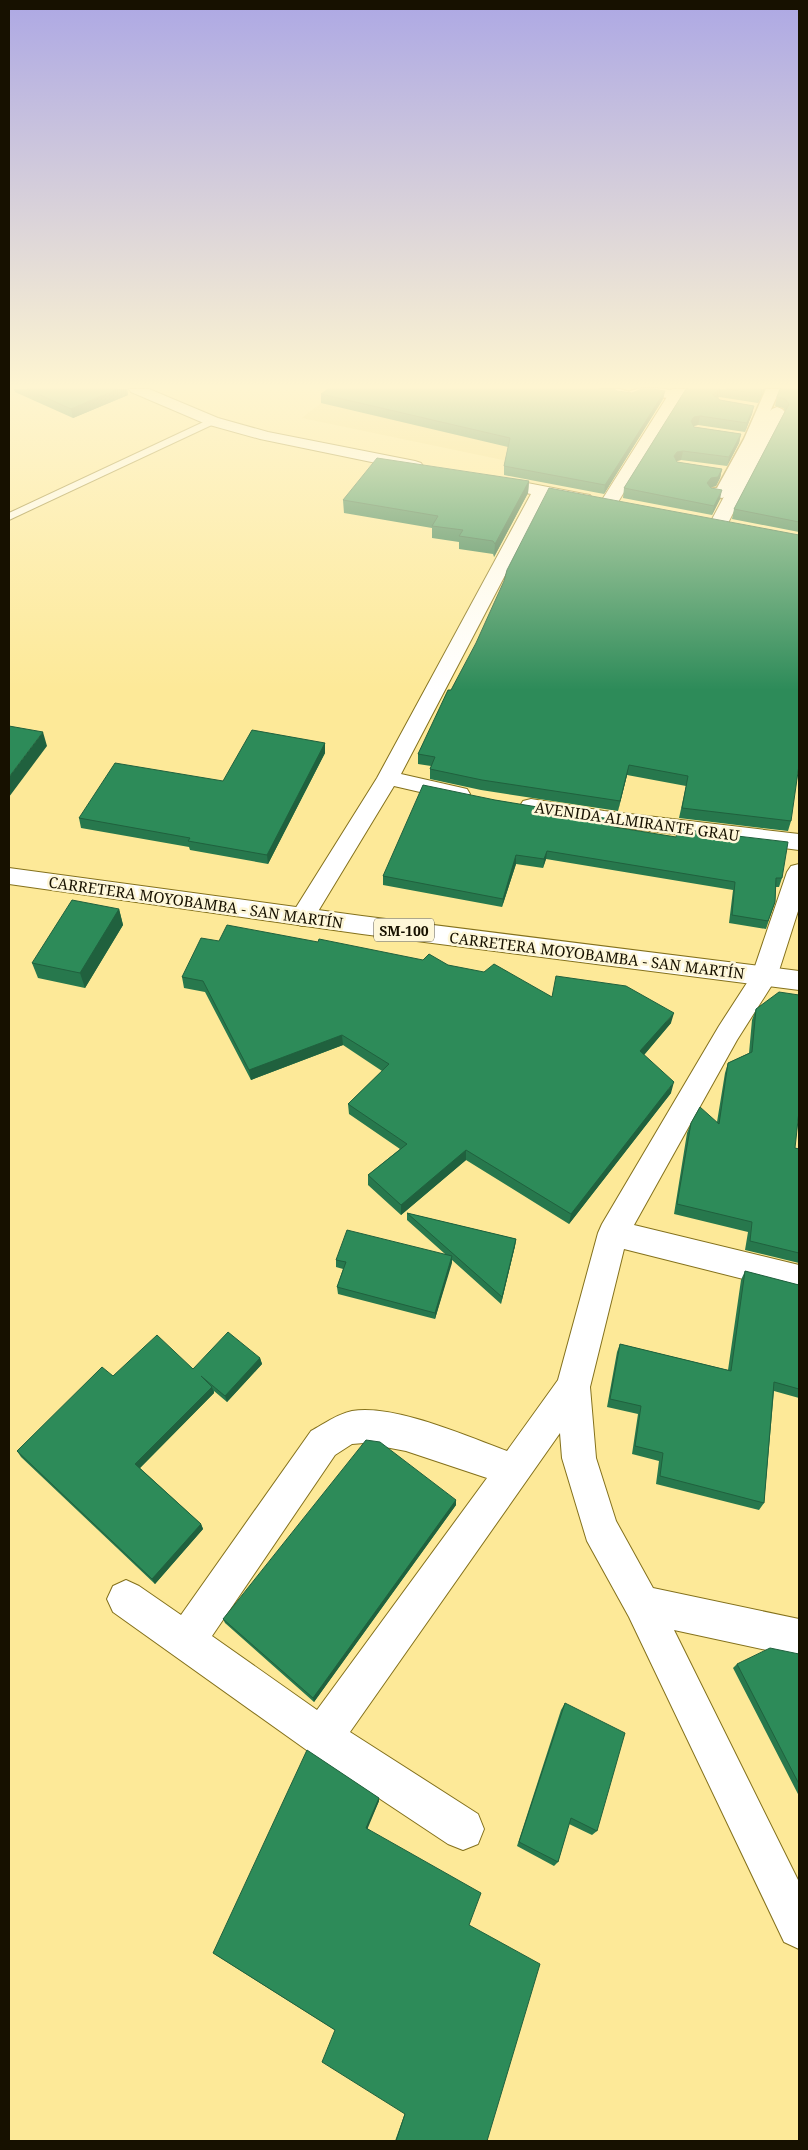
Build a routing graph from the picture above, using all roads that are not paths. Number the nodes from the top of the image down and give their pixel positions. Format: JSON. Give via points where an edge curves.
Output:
{"nodes":[{"id":1,"x":68,"y":489,"type":"edge"},
{"id":2,"x":538,"y":489,"type":"edge"},
{"id":3,"x":618,"y":489,"type":"edge"},
{"id":4,"x":726,"y":489,"type":"edge"},
{"id":5,"x":732,"y":489,"type":"edge"},
{"id":6,"x":541,"y":490,"type":"junction"},
{"id":7,"x":715,"y":492,"type":"edge"},
{"id":8,"x":609,"y":503,"type":"junction"},
{"id":9,"x":627,"y":506,"type":"edge"},
{"id":10,"x":9,"y":517,"type":"edge"},
{"id":11,"x":700,"y":519,"type":"edge"},
{"id":12,"x":719,"y":522,"type":"junction"},
{"id":13,"x":736,"y":526,"type":"edge"},
{"id":14,"x":388,"y":778,"type":"junction"},
{"id":15,"x":482,"y":798,"type":"edge"},
{"id":16,"x":510,"y":803,"type":"edge"},
{"id":17,"x":799,"y":842,"type":"edge"},
{"id":18,"x":799,"y":872,"type":"edge"},
{"id":19,"x":9,"y":876,"type":"edge"},
{"id":20,"x":302,"y":916,"type":"junction"},
{"id":21,"x":764,"y":977,"type":"junction"},
{"id":22,"x":799,"y":981,"type":"edge"},
{"id":23,"x":613,"y":1233,"type":"junction"},
{"id":24,"x":799,"y":1280,"type":"edge"},
{"id":25,"x":573,"y":1387,"type":"junction"},
{"id":26,"x":513,"y":1470,"type":"junction"},
{"id":27,"x":126,"y":1599,"type":"dead end"},
{"id":28,"x":642,"y":1604,"type":"junction"},
{"id":29,"x":799,"y":1638,"type":"edge"},
{"id":30,"x":186,"y":1641,"type":"junction"},
{"id":31,"x":322,"y":1737,"type":"junction"},
{"id":32,"x":463,"y":1829,"type":"dead end"},
{"id":33,"x":799,"y":1927,"type":"edge"}],
"edges":[{"from":1,"to":10,"type":"lane"},
{"from":2,"to":6,"type":"street"},
{"from":3,"to":8,"type":"street"},
{"from":4,"to":7,"type":"street","via":[[722,494]]},
{"from":5,"to":12,"type":"street"},
{"from":6,"to":8,"type":"street"},
{"from":6,"to":14,"type":"street"},
{"from":8,"to":9,"type":"street"},
{"from":11,"to":12,"type":"street"},
{"from":12,"to":13,"type":"street"},
{"from":14,"to":15,"type":"street"},
{"from":14,"to":20,"type":"street"},
{"from":16,"to":17,"type":"street","name":"AVENIDA ALMIRANTE GRAU"},
{"from":18,"to":21,"type":"street"},
{"from":19,"to":20,"type":"street","name":"CARRETERA MOYOBAMBA - SAN MARTÍN","number":"SM-100"},
{"from":20,"to":21,"type":"street","name":"CARRETERA MOYOBAMBA - SAN MARTÍN","number":"SM-100"},
{"from":21,"to":22,"type":"street","name":"CARRETERA MOYOBAMBA - SAN MARTÍN","number":"SM-100"},
{"from":21,"to":23,"type":"street","via":[[728,1033]]},
{"from":23,"to":24,"type":"street"},
{"from":23,"to":25,"type":"street"},
{"from":25,"to":26,"type":"street"},
{"from":25,"to":28,"type":"street","via":[[579,1458],[600,1528]]},
{"from":26,"to":30,"type":"street","via":[[403,1432],[351,1427],[323,1443]]},
{"from":26,"to":31,"type":"street"},
{"from":27,"to":30,"type":"street"},
{"from":28,"to":29,"type":"street"},
{"from":28,"to":33,"type":"street"},
{"from":30,"to":31,"type":"street"},
{"from":31,"to":32,"type":"street"}]}
